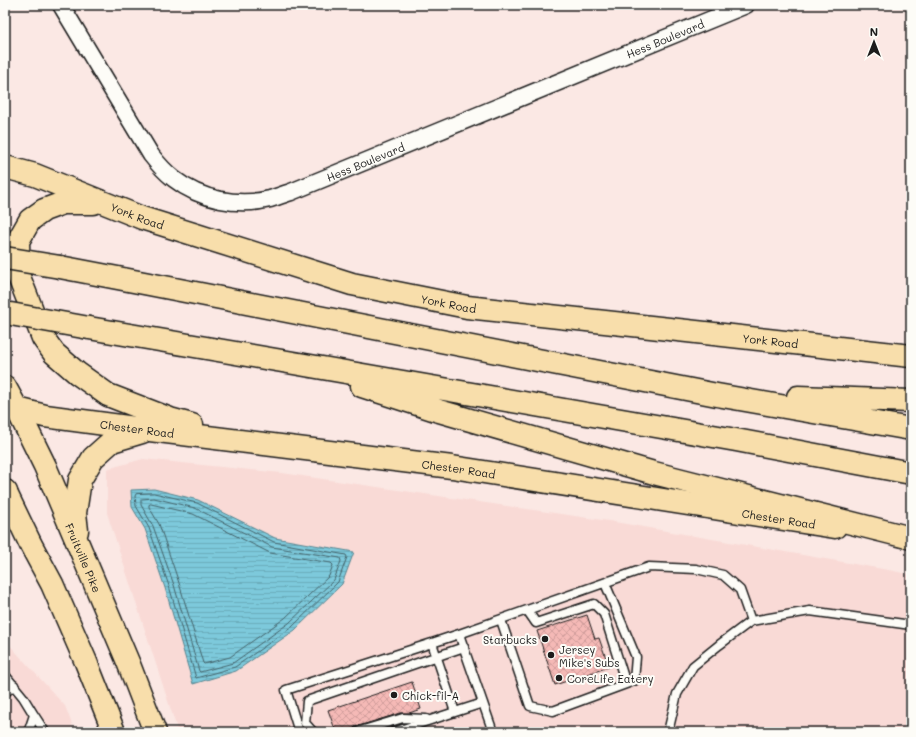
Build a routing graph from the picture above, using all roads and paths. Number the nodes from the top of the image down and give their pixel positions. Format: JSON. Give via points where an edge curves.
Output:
{"nodes":[{"id":1,"x":61,"y":5,"type":"edge"},
{"id":2,"x":746,"y":5,"type":"edge"},
{"id":3,"x":5,"y":167,"type":"edge"},
{"id":4,"x":108,"y":204,"type":"junction"},
{"id":5,"x":5,"y":258,"type":"edge"},
{"id":6,"x":5,"y":313,"type":"edge"},
{"id":7,"x":911,"y":356,"type":"edge"},
{"id":8,"x":282,"y":361,"type":"junction"},
{"id":9,"x":5,"y":387,"type":"edge"},
{"id":10,"x":717,"y":394,"type":"junction"},
{"id":11,"x":911,"y":401,"type":"edge"},
{"id":12,"x":11,"y":408,"type":"edge"},
{"id":13,"x":911,"y":428,"type":"edge"},
{"id":14,"x":150,"y":430,"type":"junction"},
{"id":15,"x":260,"y":444,"type":"junction"},
{"id":16,"x":911,"y":473,"type":"edge"},
{"id":17,"x":5,"y":491,"type":"edge"},
{"id":18,"x":911,"y":539,"type":"edge"},
{"id":19,"x":78,"y":546,"type":"junction"},
{"id":20,"x":605,"y":583,"type":"junction"},
{"id":21,"x":527,"y":610,"type":"junction"},
{"id":22,"x":501,"y":620,"type":"junction"},
{"id":23,"x":751,"y":621,"type":"junction"},
{"id":24,"x":911,"y":625,"type":"edge"},
{"id":25,"x":459,"y":634,"type":"junction"},
{"id":26,"x":432,"y":643,"type":"junction"},
{"id":27,"x":464,"y":647,"type":"junction"},
{"id":28,"x":436,"y":657,"type":"junction"},
{"id":29,"x":5,"y":675,"type":"edge"},
{"id":30,"x":626,"y":684,"type":"junction"},
{"id":31,"x":14,"y":685,"type":"junction"},
{"id":32,"x":5,"y":693,"type":"edge"},
{"id":33,"x":483,"y":703,"type":"junction"},
{"id":34,"x":455,"y":712,"type":"junction"},
{"id":35,"x":34,"y":715,"type":"junction"},
{"id":36,"x":431,"y":720,"type":"junction"},
{"id":37,"x":27,"y":732,"type":"edge"},
{"id":38,"x":46,"y":732,"type":"edge"},
{"id":39,"x":114,"y":732,"type":"edge"},
{"id":40,"x":155,"y":732,"type":"edge"},
{"id":41,"x":298,"y":732,"type":"edge"},
{"id":42,"x":313,"y":732,"type":"edge"},
{"id":43,"x":357,"y":732,"type":"edge"},
{"id":44,"x":394,"y":732,"type":"edge"},
{"id":45,"x":493,"y":732,"type":"edge"},
{"id":46,"x":668,"y":732,"type":"edge"}],
"edges":[{"from":1,"to":2,"type":"street","name":"Hess Boulevard","via":[[161,168],[198,194],[235,202],[270,199],[291,192]]},
{"from":3,"to":4,"type":"main road","name":"York Road","via":[[36,175]]},
{"from":4,"to":7,"type":"main road","name":"York Road","via":[[142,218],[352,284],[467,307]]},
{"from":4,"to":15,"type":"main road","via":[[63,203],[44,210],[30,220],[18,241],[19,277],[43,338],[54,353],[108,395],[170,419]]},
{"from":5,"to":10,"type":"main road","bridge":true},
{"from":6,"to":8,"type":"main road","bridge":true},
{"from":8,"to":16,"type":"main road"},
{"from":8,"to":18,"type":"main road","via":[[439,411],[654,473]]},
{"from":9,"to":12,"type":"main road","name":"Fruitville Pike"},
{"from":10,"to":11,"type":"main road"},
{"from":10,"to":13,"type":"main road"},
{"from":12,"to":14,"type":"main road","name":"Chester Road","via":[[45,416]]},
{"from":12,"to":19,"type":"main road","name":"Fruitville Pike","via":[[45,466]]},
{"from":14,"to":15,"type":"main road","name":"Chester Road"},
{"from":14,"to":19,"type":"main road","via":[[112,441],[93,458],[80,480],[75,513]]},
{"from":15,"to":18,"type":"main road","name":"Chester Road","via":[[452,467]]},
{"from":17,"to":39,"type":"main road","via":[[52,584]]},
{"from":19,"to":40,"type":"main road","name":"Fruitville Pike"},
{"from":20,"to":21,"type":"lane"},
{"from":20,"to":23,"type":"lane","via":[[650,567],[696,569],[723,575],[740,590]]},
{"from":20,"to":30,"type":"lane","via":[[636,657],[634,681]]},
{"from":21,"to":22,"type":"lane"},
{"from":21,"to":30,"type":"lane","via":[[536,623],[594,604],[604,614]]},
{"from":22,"to":25,"type":"lane"},
{"from":22,"to":30,"type":"lane","via":[[530,706],[553,711]]},
{"from":23,"to":24,"type":"lane","via":[[810,611]]},
{"from":23,"to":46,"type":"lane","via":[[693,666],[677,694]]},
{"from":25,"to":26,"type":"lane"},
{"from":25,"to":27,"type":"lane"},
{"from":26,"to":28,"type":"lane"},
{"from":26,"to":41,"type":"lane","via":[[286,690]]},
{"from":27,"to":28,"type":"lane"},
{"from":27,"to":33,"type":"lane"},
{"from":28,"to":34,"type":"lane"},
{"from":28,"to":42,"type":"lane","via":[[307,701],[305,722]]},
{"from":29,"to":31,"type":"lane"},
{"from":31,"to":32,"type":"lane"},
{"from":31,"to":35,"type":"lane"},
{"from":33,"to":34,"type":"lane"},
{"from":33,"to":45,"type":"lane"},
{"from":34,"to":36,"type":"lane"},
{"from":35,"to":37,"type":"lane"},
{"from":35,"to":38,"type":"lane"},
{"from":36,"to":43,"type":"lane","via":[[402,718]]},
{"from":36,"to":44,"type":"lane"}]}
